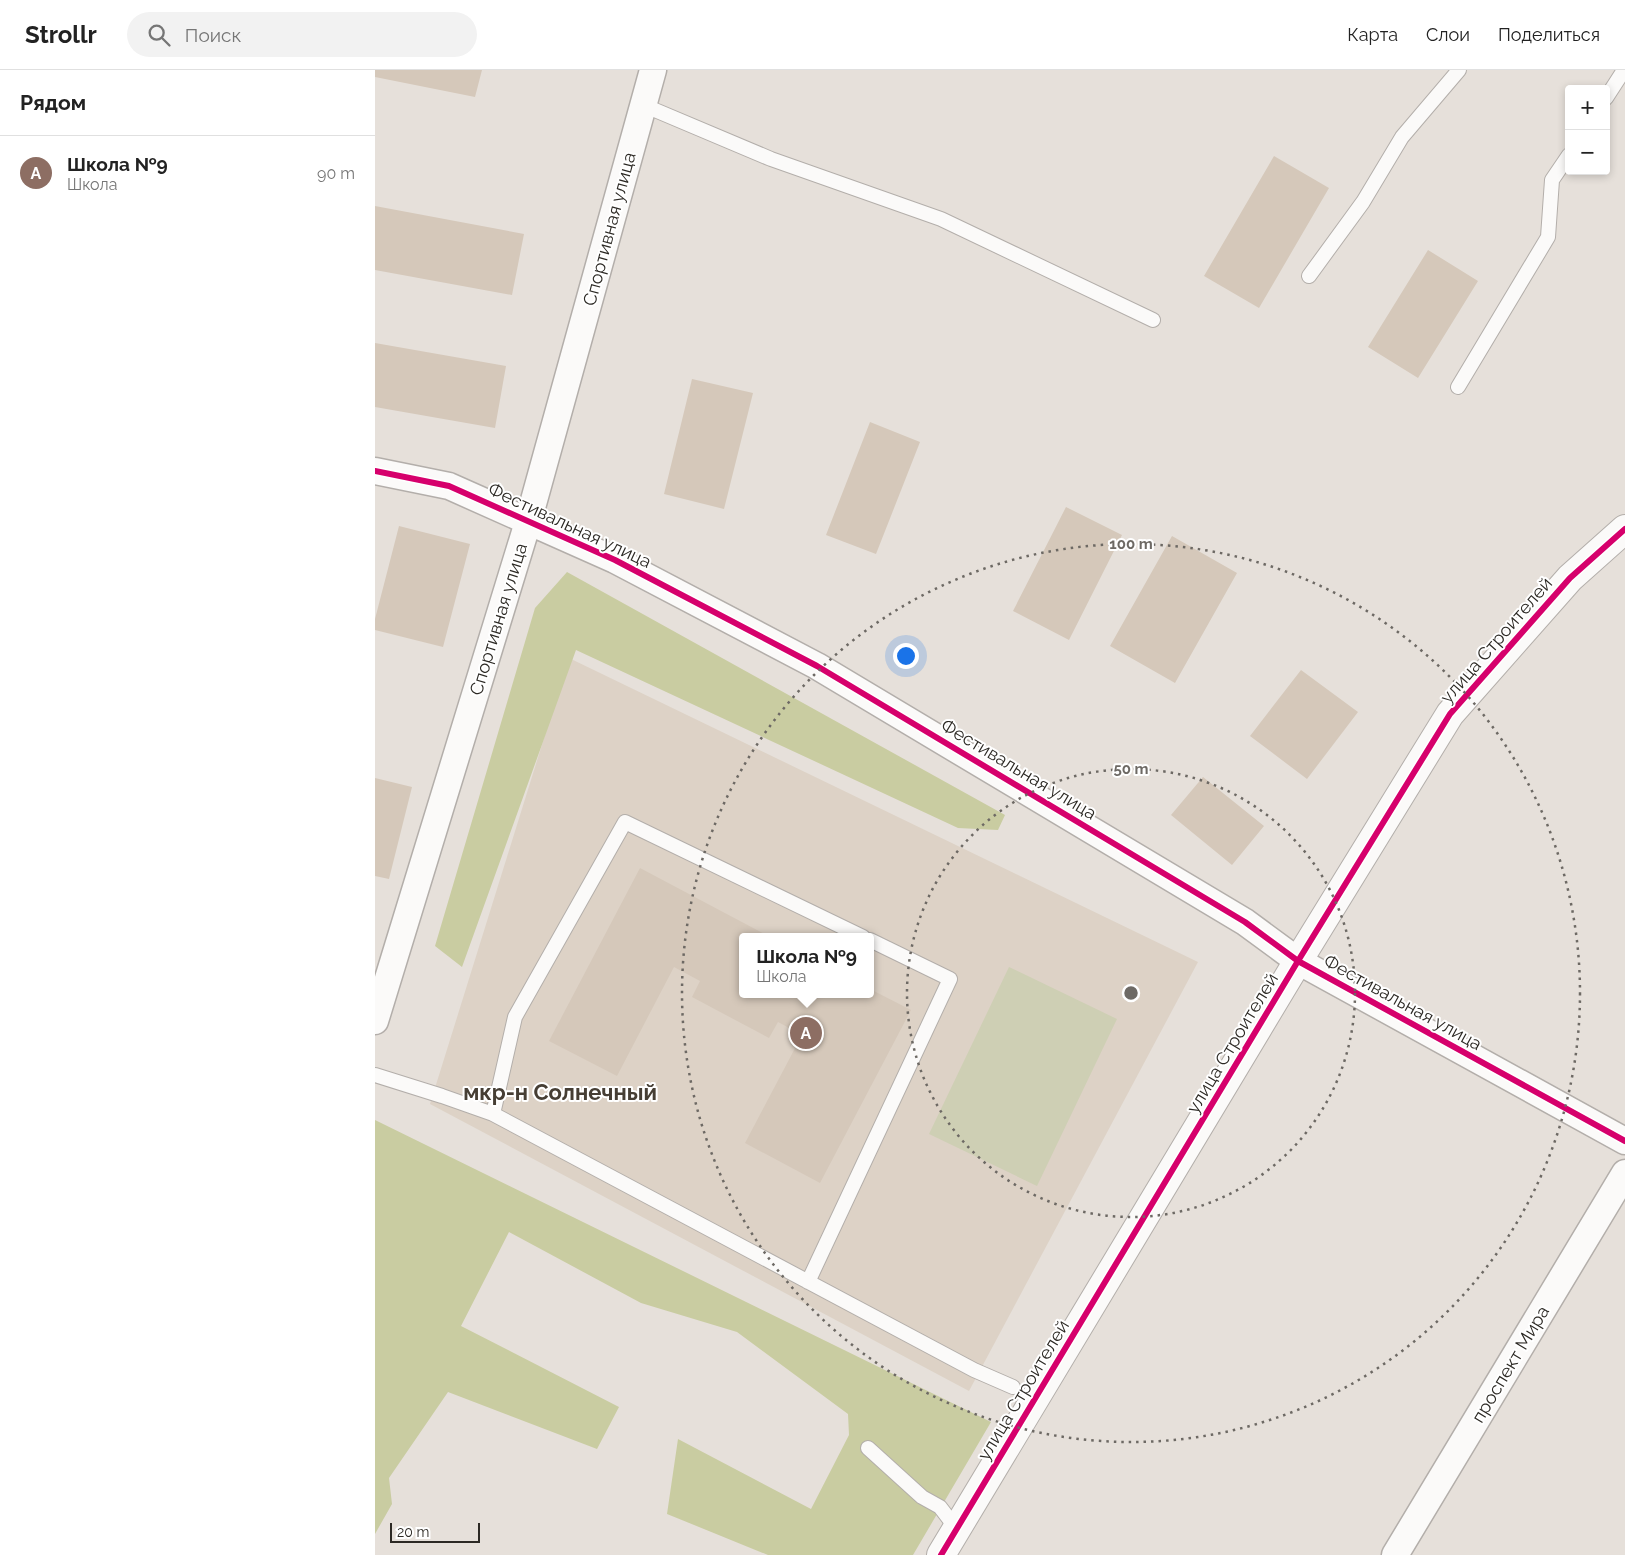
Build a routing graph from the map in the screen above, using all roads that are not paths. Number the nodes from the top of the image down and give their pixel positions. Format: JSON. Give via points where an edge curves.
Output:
{"nodes":[{"id":1,"x":653,"y":70,"type":"edge"},
{"id":2,"x":1459,"y":70,"type":"edge"},
{"id":3,"x":1624,"y":70,"type":"edge"},
{"id":4,"x":1610,"y":92,"type":"edge"},
{"id":5,"x":643,"y":105,"type":"junction"},
{"id":6,"x":1565,"y":161,"type":"edge"},
{"id":7,"x":1309,"y":276,"type":"dead end"},
{"id":8,"x":1153,"y":320,"type":"dead end"},
{"id":9,"x":1458,"y":387,"type":"dead end"},
{"id":10,"x":375,"y":471,"type":"edge"},
{"id":11,"x":528,"y":522,"type":"junction"},
{"id":12,"x":1625,"y":529,"type":"edge"},
{"id":13,"x":855,"y":933,"type":"edge"},
{"id":14,"x":874,"y":942,"type":"edge"},
{"id":15,"x":1298,"y":961,"type":"junction"},
{"id":16,"x":375,"y":1021,"type":"edge"},
{"id":17,"x":375,"y":1075,"type":"edge"},
{"id":18,"x":493,"y":1114,"type":"junction"},
{"id":19,"x":1625,"y":1140,"type":"edge"},
{"id":20,"x":1625,"y":1173,"type":"edge"},
{"id":21,"x":809,"y":1282,"type":"junction"},
{"id":22,"x":1013,"y":1387,"type":"dead end"},
{"id":23,"x":868,"y":1448,"type":"dead end"},
{"id":24,"x":956,"y":1528,"type":"junction"},
{"id":25,"x":941,"y":1555,"type":"edge"},
{"id":26,"x":1395,"y":1555,"type":"edge"}],
"edges":[{"from":1,"to":5,"type":"street","name":"Спортивная улица"},
{"from":2,"to":7,"type":"lane","via":[[1402,137],[1363,202]]},
{"from":3,"to":4,"type":"lane"},
{"from":5,"to":8,"type":"lane","via":[[771,159],[941,219]]},
{"from":5,"to":11,"type":"street","name":"Спортивная улица"},
{"from":6,"to":9,"type":"lane","via":[[1552,180],[1548,238]]},
{"from":10,"to":11,"type":"street","name":"Фестивальная улица","via":[[449,486]]},
{"from":11,"to":15,"type":"street","name":"Фестивальная улица","via":[[615,560],[817,666],[1245,922]]},
{"from":11,"to":16,"type":"street","name":"Спортивная улица"},
{"from":12,"to":15,"type":"street","name":"улица Строителей","via":[[1570,578],[1450,714]]},
{"from":13,"to":18,"type":"lane","via":[[625,822],[515,1017]]},
{"from":14,"to":21,"type":"lane","via":[[950,979]]},
{"from":15,"to":19,"type":"street","name":"Фестивальная улица"},
{"from":15,"to":24,"type":"street","name":"улица Строителей"},
{"from":17,"to":18,"type":"lane"},
{"from":18,"to":21,"type":"lane"},
{"from":20,"to":26,"type":"street","name":"проспект Мира"},
{"from":21,"to":22,"type":"lane","via":[[974,1370]]},
{"from":23,"to":24,"type":"lane","via":[[922,1497],[941,1507]]},
{"from":24,"to":25,"type":"street","name":"улица Строителей"}]}
